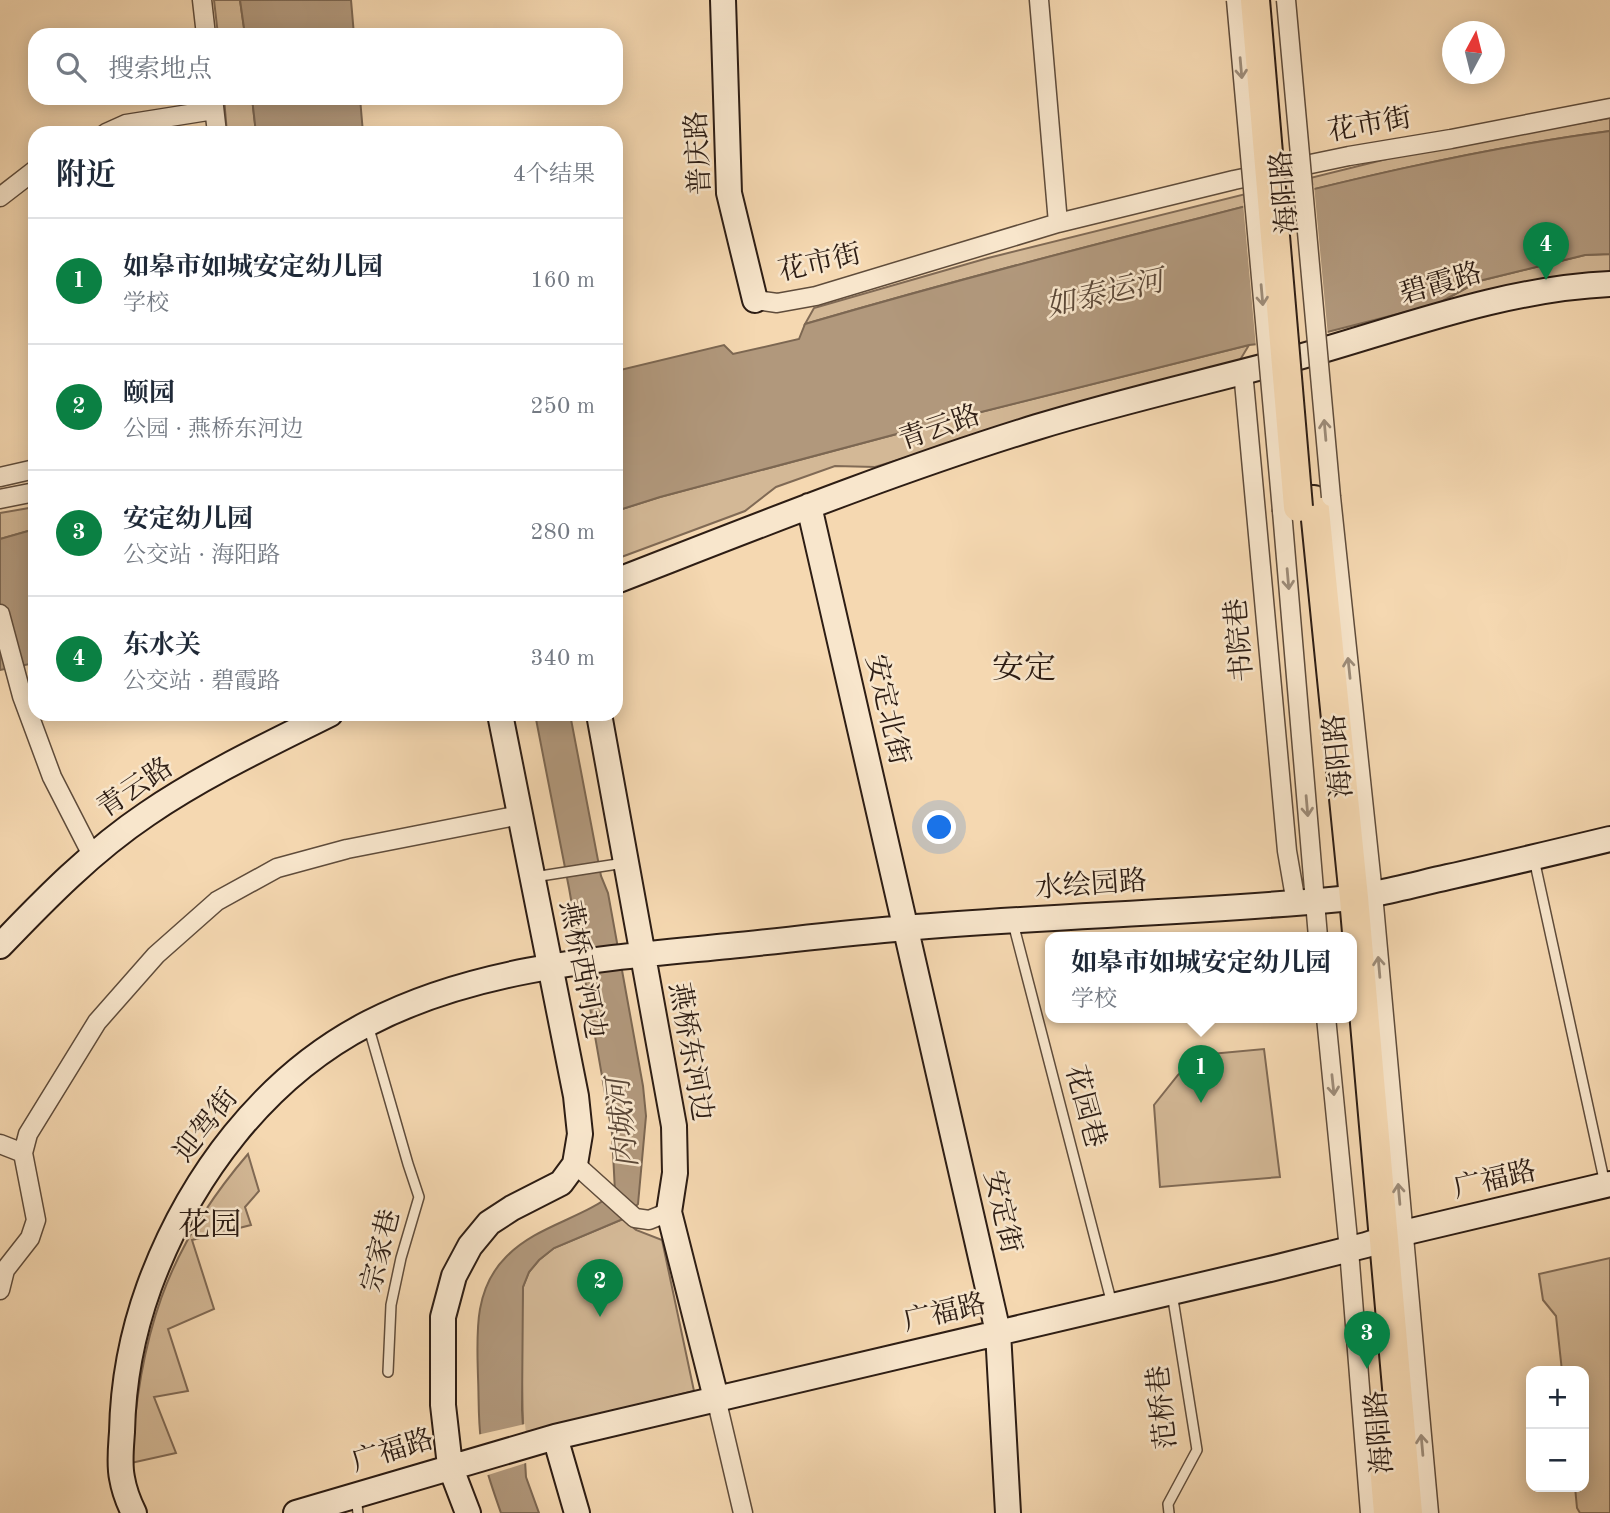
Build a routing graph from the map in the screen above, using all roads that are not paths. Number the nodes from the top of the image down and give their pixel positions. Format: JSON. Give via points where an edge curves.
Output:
{"nodes":[{"id":1,"x":202,"y":0,"type":"edge"},
{"id":2,"x":723,"y":0,"type":"edge"},
{"id":3,"x":1039,"y":0,"type":"edge"},
{"id":4,"x":1236,"y":0,"type":"edge"},
{"id":5,"x":1255,"y":0,"type":"edge"},
{"id":6,"x":1269,"y":0,"type":"edge"},
{"id":7,"x":1286,"y":0,"type":"edge"},
{"id":8,"x":205,"y":28,"type":"edge"},
{"id":9,"x":210,"y":105,"type":"edge"},
{"id":10,"x":214,"y":105,"type":"edge"},
{"id":11,"x":1610,"y":108,"type":"edge"},
{"id":12,"x":122,"y":126,"type":"edge"},
{"id":13,"x":216,"y":126,"type":"edge"},
{"id":14,"x":28,"y":175,"type":"edge"},
{"id":15,"x":0,"y":197,"type":"edge"},
{"id":16,"x":1058,"y":223,"type":"junction"},
{"id":17,"x":1610,"y":284,"type":"edge"},
{"id":18,"x":755,"y":300,"type":"joint"},
{"id":19,"x":1293,"y":359,"type":"joint"},
{"id":20,"x":1243,"y":371,"type":"junction"},
{"id":21,"x":28,"y":471,"type":"edge"},
{"id":22,"x":0,"y":477,"type":"edge"},
{"id":23,"x":28,"y":493,"type":"edge"},
{"id":24,"x":0,"y":499,"type":"edge"},
{"id":25,"x":1307,"y":504,"type":"junction"},
{"id":26,"x":809,"y":506,"type":"junction"},
{"id":27,"x":623,"y":579,"type":"edge"},
{"id":28,"x":0,"y":614,"type":"edge"},
{"id":29,"x":28,"y":712,"type":"edge"},
{"id":30,"x":31,"y":721,"type":"edge"},
{"id":31,"x":317,"y":721,"type":"edge"},
{"id":32,"x":501,"y":721,"type":"edge"},
{"id":33,"x":600,"y":721,"type":"edge"},
{"id":34,"x":520,"y":815,"type":"junction"},
{"id":35,"x":1610,"y":839,"type":"edge"},
{"id":36,"x":92,"y":855,"type":"junction"},
{"id":37,"x":1533,"y":857,"type":"junction"},
{"id":38,"x":625,"y":863,"type":"junction"},
{"id":39,"x":533,"y":878,"type":"junction"},
{"id":40,"x":1334,"y":899,"type":"junction"},
{"id":41,"x":1013,"y":921,"type":"junction"},
{"id":42,"x":905,"y":928,"type":"junction"},
{"id":43,"x":1320,"y":932,"type":"edge"},
{"id":44,"x":1337,"y":932,"type":"edge"},
{"id":45,"x":1338,"y":932,"type":"edge"},
{"id":46,"x":0,"y":946,"type":"edge"},
{"id":47,"x":634,"y":956,"type":"junction"},
{"id":48,"x":561,"y":966,"type":"junction"},
{"id":49,"x":1327,"y":1023,"type":"edge"},
{"id":50,"x":1346,"y":1023,"type":"edge"},
{"id":51,"x":1349,"y":1023,"type":"edge"},
{"id":52,"x":368,"y":1024,"type":"junction"},
{"id":53,"x":0,"y":1143,"type":"edge"},
{"id":54,"x":23,"y":1153,"type":"junction"},
{"id":55,"x":575,"y":1164,"type":"junction"},
{"id":56,"x":1608,"y":1185,"type":"edge"},
{"id":57,"x":669,"y":1212,"type":"junction"},
{"id":58,"x":1375,"y":1242,"type":"junction"},
{"id":59,"x":0,"y":1290,"type":"edge"},
{"id":60,"x":1172,"y":1291,"type":"junction"},
{"id":61,"x":1112,"y":1304,"type":"junction"},
{"id":62,"x":998,"y":1332,"type":"junction"},
{"id":63,"x":388,"y":1372,"type":"dead end"},
{"id":64,"x":716,"y":1398,"type":"junction"},
{"id":65,"x":543,"y":1440,"type":"junction"},
{"id":66,"x":461,"y":1463,"type":"junction"},
{"id":67,"x":121,"y":1478,"type":"junction"},
{"id":68,"x":356,"y":1504,"type":"edge"},
{"id":69,"x":121,"y":1513,"type":"edge"},
{"id":70,"x":134,"y":1513,"type":"edge"},
{"id":71,"x":296,"y":1513,"type":"edge"},
{"id":72,"x":468,"y":1513,"type":"edge"},
{"id":73,"x":577,"y":1513,"type":"edge"},
{"id":74,"x":743,"y":1513,"type":"edge"},
{"id":75,"x":1008,"y":1513,"type":"edge"},
{"id":76,"x":1169,"y":1513,"type":"edge"},
{"id":77,"x":1370,"y":1513,"type":"edge"},
{"id":78,"x":1388,"y":1513,"type":"edge"},
{"id":79,"x":1408,"y":1513,"type":"edge"},
{"id":80,"x":1429,"y":1513,"type":"edge"}],
"edges":[{"from":1,"to":8,"type":"street"},
{"from":2,"to":18,"type":"street","name":"普庆路","via":[[729,193]]},
{"from":3,"to":16,"type":"street"},
{"from":4,"to":25,"type":"street","one_way":true,"bridge":true},
{"from":5,"to":25,"type":"main road","name":"海阳路","bridge":true},
{"from":6,"to":25,"type":"main road","name":"海阳路"},
{"from":25,"to":7,"type":"street","one_way":true,"bridge":true},
{"from":9,"to":12,"type":"street"},
{"from":10,"to":13,"type":"street"},
{"from":11,"to":16,"type":"street","name":"花市街","via":[[1272,172]]},
{"from":14,"to":15,"type":"street"},
{"from":16,"to":18,"type":"street","name":"花市街","via":[[816,296],[777,303]]},
{"from":17,"to":19,"type":"street","name":"碧霞路","via":[[1497,299]]},
{"from":19,"to":20,"type":"street","name":"青云路"},
{"from":20,"to":26,"type":"street","name":"青云路","via":[[1036,428]]},
{"from":20,"to":40,"type":"street","name":"书院巷","via":[[1287,851]]},
{"from":21,"to":22,"type":"street"},
{"from":23,"to":24,"type":"street"},
{"from":25,"to":40,"type":"main road","name":"海阳路"},
{"from":40,"to":25,"type":"street","one_way":true},
{"from":26,"to":27,"type":"street","name":"青云路"},
{"from":26,"to":42,"type":"street","name":"安定北街"},
{"from":28,"to":29,"type":"street"},
{"from":30,"to":36,"type":"street","via":[[52,777]]},
{"from":31,"to":36,"type":"street","name":"青云路","via":[[201,781]]},
{"from":32,"to":34,"type":"street","name":"燕桥西河边"},
{"from":33,"to":38,"type":"street","name":"燕桥东河边"},
{"from":34,"to":39,"type":"street","name":"燕桥西河边"},
{"from":34,"to":54,"type":"street","via":[[347,849],[277,868],[217,901],[156,954],[97,1022],[28,1135]]},
{"from":35,"to":37,"type":"street","name":"水绘园路"},
{"from":36,"to":46,"type":"street","name":"青云路"},
{"from":37,"to":40,"type":"street","name":"水绘园路"},
{"from":37,"to":56,"type":"lane"},
{"from":38,"to":39,"type":"lane"},
{"from":38,"to":47,"type":"street","name":"燕桥东河边"},
{"from":39,"to":48,"type":"street","name":"燕桥西河边"},
{"from":40,"to":41,"type":"street","name":"水绘园路"},
{"from":40,"to":43,"type":"street"},
{"from":40,"to":44,"type":"main road","name":"海阳路"},
{"from":45,"to":40,"type":"main road","name":"海阳路","one_way":true},
{"from":41,"to":42,"type":"street","name":"水绘园路"},
{"from":41,"to":61,"type":"lane","name":"花园巷"},
{"from":42,"to":47,"type":"street","name":"水绘园路"},
{"from":42,"to":62,"type":"street","name":"安定街"},
{"from":47,"to":48,"type":"street","name":"水绘园路"},
{"from":47,"to":57,"type":"street","name":"燕桥东河边","via":[[674,1126],[675,1173]]},
{"from":48,"to":52,"type":"street","name":"迎驾街","via":[[450,990]]},
{"from":48,"to":55,"type":"street","name":"燕桥西河边","via":[[580,1134]]},
{"from":49,"to":58,"type":"street","one_way":true},
{"from":50,"to":58,"type":"main road","name":"海阳路"},
{"from":58,"to":51,"type":"main road","name":"海阳路","one_way":true},
{"from":52,"to":63,"type":"lane","name":"宗家巷","via":[[419,1197],[391,1305]]},
{"from":52,"to":67,"type":"street","name":"迎驾街","via":[[300,1070],[265,1101],[232,1137],[181,1215],[135,1331],[122,1408]]},
{"from":53,"to":54,"type":"street"},
{"from":54,"to":59,"type":"street","via":[[36,1220],[30,1238],[5,1270]]},
{"from":55,"to":57,"type":"street","via":[[635,1218],[649,1220]]},
{"from":55,"to":66,"type":"street","via":[[561,1182],[489,1223],[454,1276],[443,1317],[443,1405]]},
{"from":56,"to":58,"type":"street","name":"广福路"},
{"from":57,"to":64,"type":"street","name":"燕桥东河边"},
{"from":58,"to":60,"type":"street","name":"广福路"},
{"from":58,"to":77,"type":"street"},
{"from":58,"to":78,"type":"main road","name":"海阳路"},
{"from":58,"to":79,"type":"main road","name":"海阳路"},
{"from":80,"to":58,"type":"street","one_way":true},
{"from":60,"to":61,"type":"street","name":"广福路"},
{"from":60,"to":76,"type":"lane","name":"范桥巷","via":[[1197,1450],[1168,1504]]},
{"from":61,"to":62,"type":"street","name":"广福路"},
{"from":62,"to":64,"type":"street","name":"广福路"},
{"from":62,"to":75,"type":"street","name":"安定街"},
{"from":64,"to":65,"type":"street","name":"广福路"},
{"from":64,"to":74,"type":"street"},
{"from":65,"to":66,"type":"street","name":"广福路"},
{"from":65,"to":73,"type":"street"},
{"from":66,"to":68,"type":"street","name":"广福路"},
{"from":66,"to":72,"type":"street"},
{"from":67,"to":69,"type":"street"},
{"from":67,"to":70,"type":"street","name":"迎驾街"},
{"from":68,"to":71,"type":"street","name":"广福路"}]}
